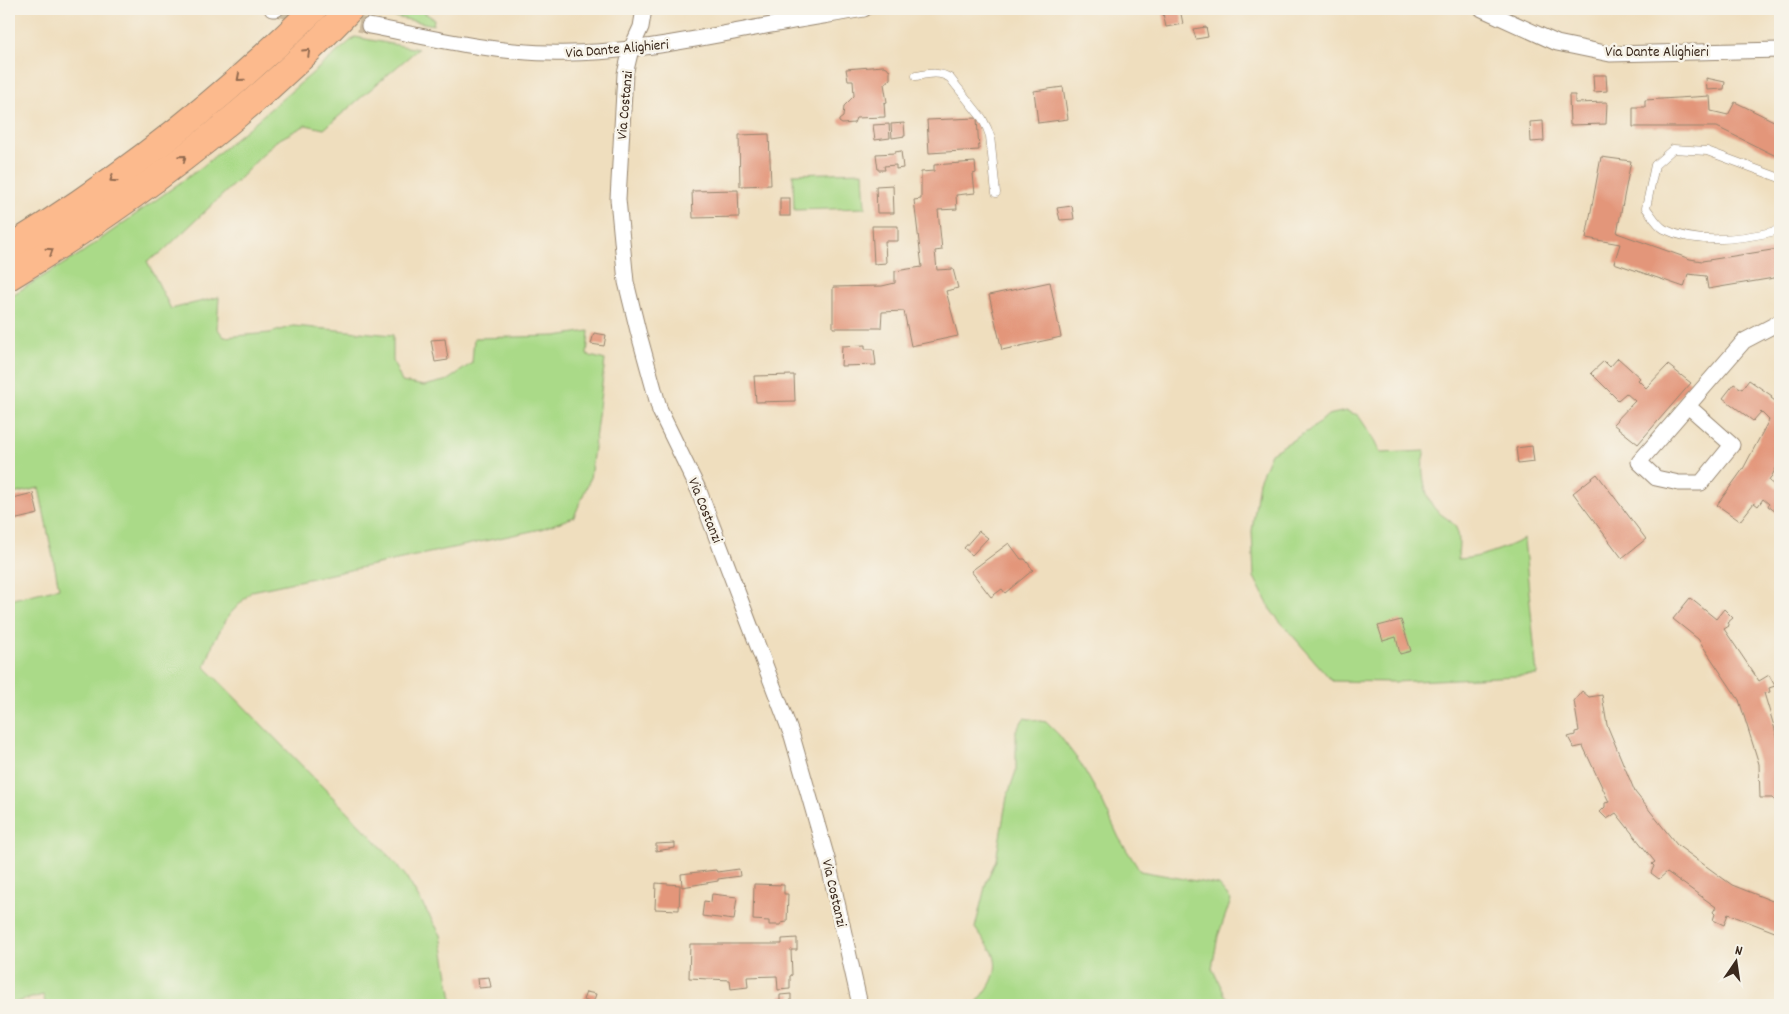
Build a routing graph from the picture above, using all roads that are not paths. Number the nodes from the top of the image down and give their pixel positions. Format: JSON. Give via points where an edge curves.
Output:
{"nodes":[{"id":1,"x":272,"y":9,"type":"edge"},
{"id":2,"x":276,"y":9,"type":"edge"},
{"id":3,"x":314,"y":9,"type":"edge"},
{"id":4,"x":644,"y":9,"type":"edge"},
{"id":5,"x":864,"y":9,"type":"edge"},
{"id":6,"x":1482,"y":9,"type":"edge"},
{"id":7,"x":360,"y":17,"type":"edge"},
{"id":8,"x":631,"y":49,"type":"junction"},
{"id":9,"x":1780,"y":50,"type":"edge"},
{"id":10,"x":916,"y":76,"type":"dead end"},
{"id":11,"x":1780,"y":178,"type":"edge"},
{"id":12,"x":996,"y":193,"type":"dead end"},
{"id":13,"x":1780,"y":230,"type":"edge"},
{"id":14,"x":9,"y":248,"type":"edge"},
{"id":15,"x":9,"y":277,"type":"edge"},
{"id":16,"x":1780,"y":322,"type":"edge"},
{"id":17,"x":1688,"y":406,"type":"junction"},
{"id":18,"x":860,"y":1005,"type":"edge"}],
"edges":[{"from":1,"to":2,"type":"street"},
{"from":3,"to":14,"type":"highway","one_way":true,"via":[[242,77],[162,143]]},
{"from":4,"to":8,"type":"street","name":"Via Costanzi","via":[[641,27]]},
{"from":5,"to":8,"type":"street","name":"Via Dante Alighieri"},
{"from":6,"to":9,"type":"street","name":"Via Dante Alighieri","via":[[1557,43],[1610,54]]},
{"from":7,"to":8,"type":"street","name":"Via Dante Alighieri","via":[[435,39],[498,49],[578,53]]},
{"from":15,"to":7,"type":"highway","one_way":true,"via":[[169,169]]},
{"from":8,"to":18,"type":"street","name":"Via Costanzi","via":[[625,74],[618,199],[626,282],[660,411],[699,491],[792,736],[828,862]]},
{"from":10,"to":12,"type":"lane","via":[[944,74],[982,118],[990,136]]},
{"from":11,"to":13,"type":"lane","via":[[1707,151],[1673,149],[1655,165],[1646,208],[1662,228],[1694,238],[1734,238]]},
{"from":16,"to":17,"type":"street","via":[[1744,341]]},
{"from":17,"to":17,"type":"street","via":[[1639,462],[1656,478],[1701,483],[1732,445]]}]}
